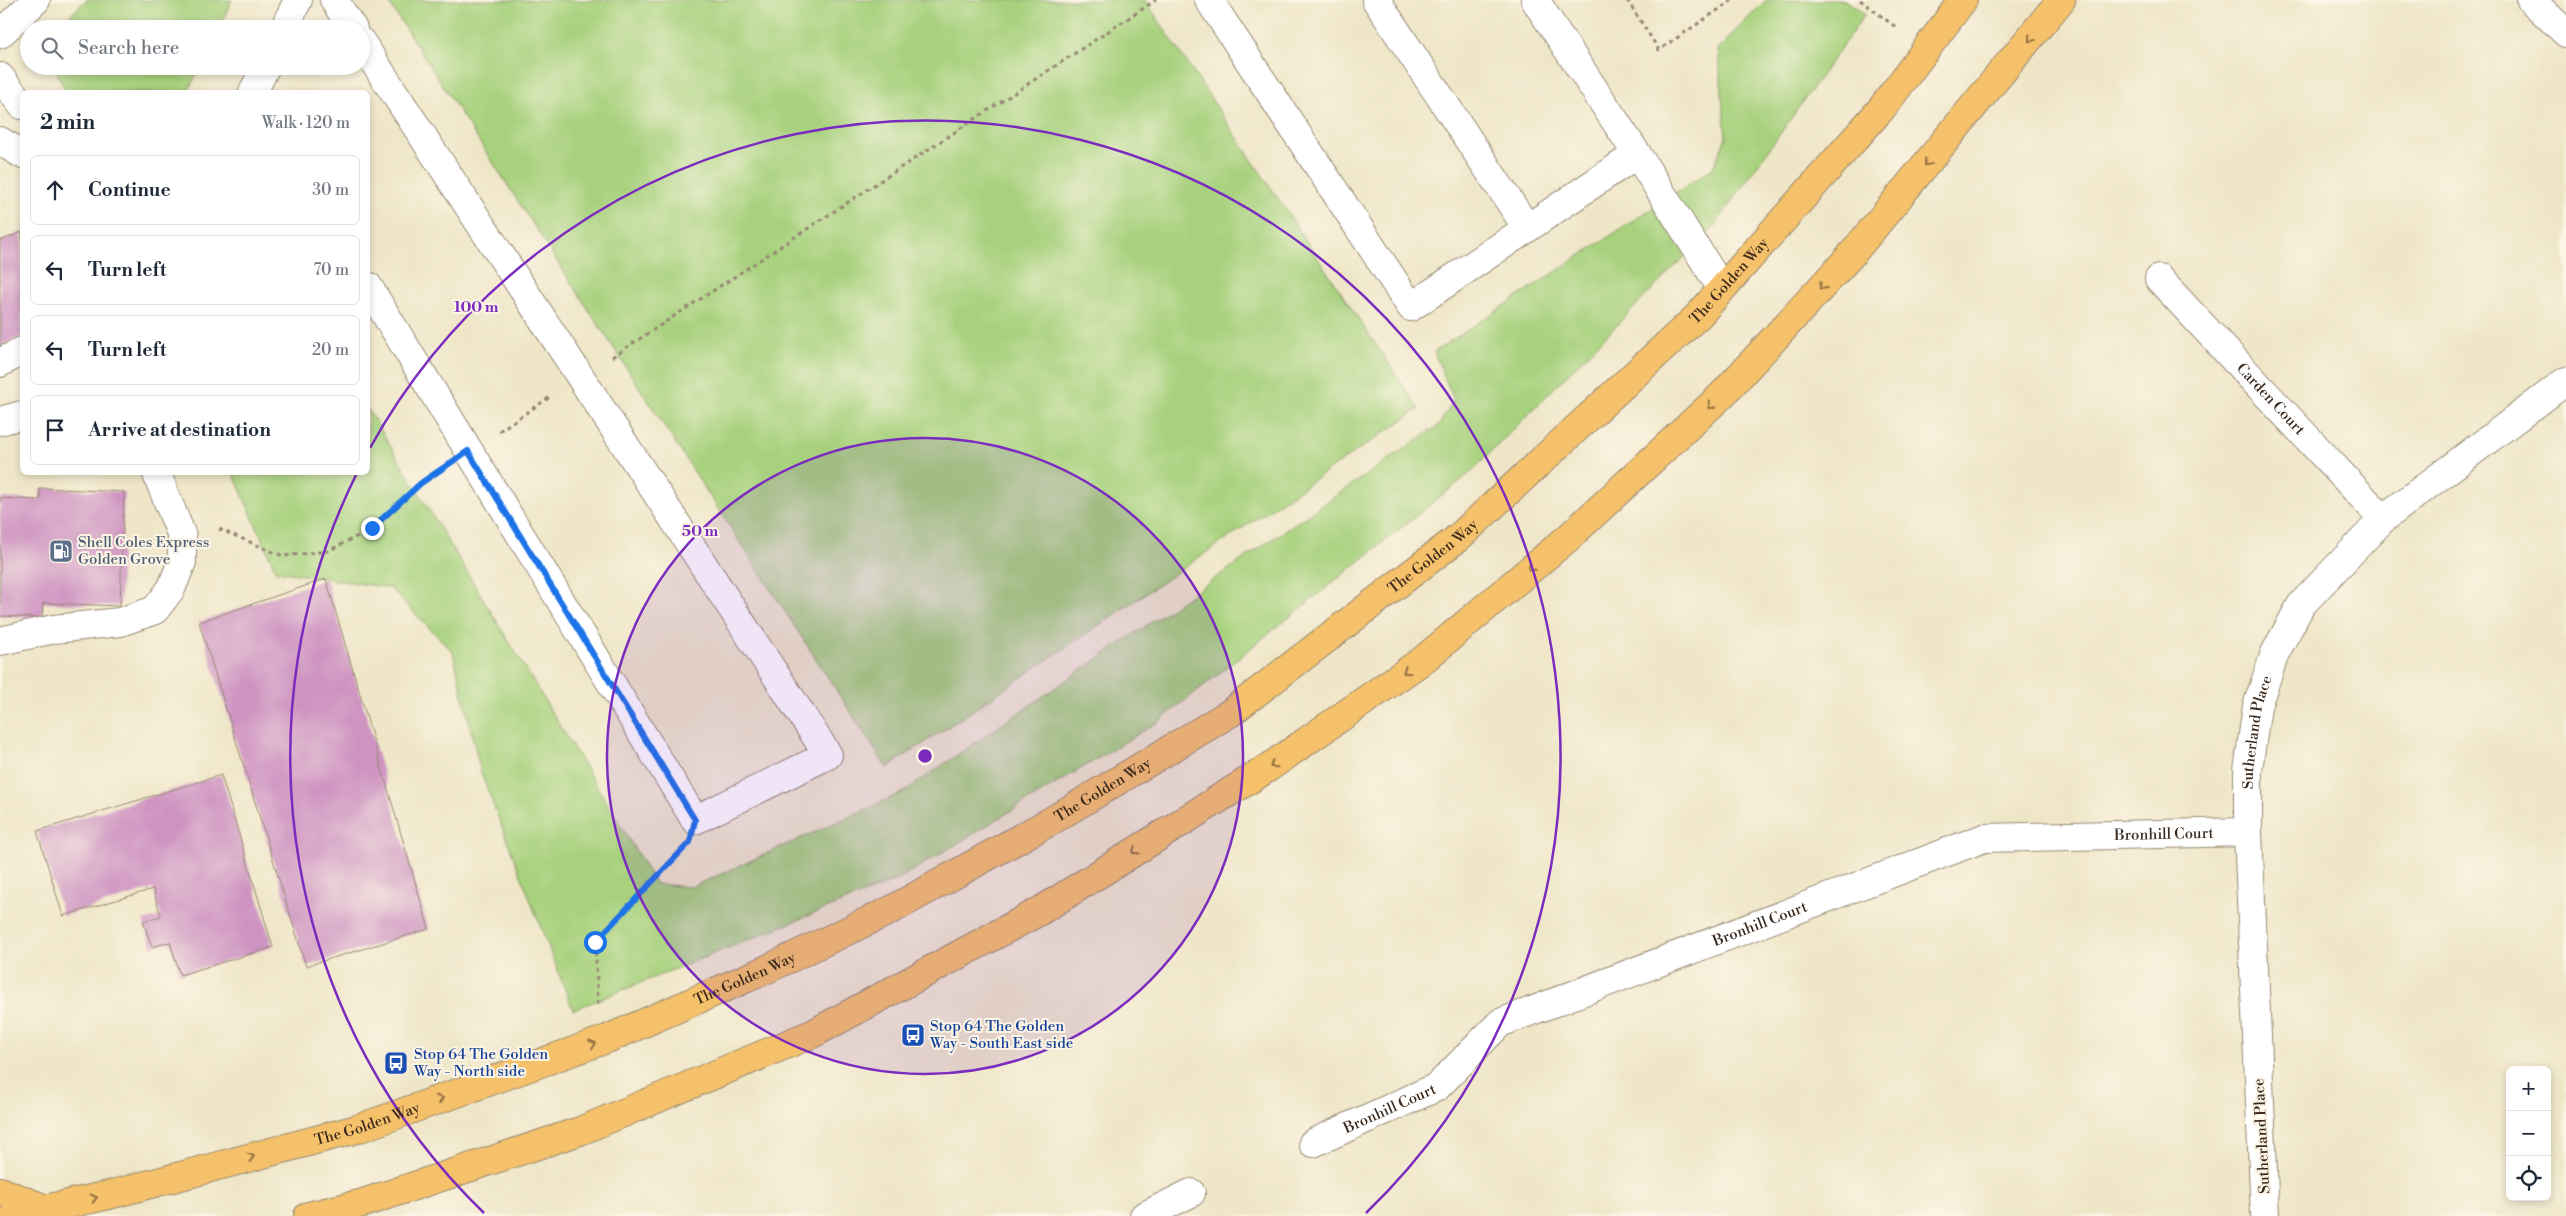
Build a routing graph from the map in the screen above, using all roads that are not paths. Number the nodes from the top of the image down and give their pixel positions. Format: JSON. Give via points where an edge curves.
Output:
{"nodes":[{"id":1,"x":36,"y":0,"type":"edge"},
{"id":2,"x":298,"y":0,"type":"edge"},
{"id":3,"x":334,"y":0,"type":"edge"},
{"id":4,"x":1210,"y":0,"type":"edge"},
{"id":5,"x":1376,"y":0,"type":"edge"},
{"id":6,"x":1535,"y":0,"type":"edge"},
{"id":7,"x":1963,"y":0,"type":"edge"},
{"id":8,"x":2530,"y":0,"type":"edge"},
{"id":9,"x":2054,"y":5,"type":"edge"},
{"id":10,"x":288,"y":20,"type":"edge"},
{"id":11,"x":347,"y":20,"type":"edge"},
{"id":12,"x":2566,"y":33,"type":"edge"},
{"id":13,"x":0,"y":34,"type":"edge"},
{"id":14,"x":370,"y":56,"type":"edge"},
{"id":15,"x":262,"y":75,"type":"edge"},
{"id":16,"x":0,"y":77,"type":"edge"},
{"id":17,"x":254,"y":90,"type":"edge"},
{"id":18,"x":20,"y":102,"type":"edge"},
{"id":19,"x":1637,"y":154,"type":"junction"},
{"id":20,"x":1527,"y":228,"type":"junction"},
{"id":21,"x":2159,"y":279,"type":"dead end"},
{"id":22,"x":370,"y":289,"type":"edge"},
{"id":23,"x":1722,"y":289,"type":"junction"},
{"id":24,"x":20,"y":352,"type":"edge"},
{"id":25,"x":0,"y":363,"type":"edge"},
{"id":26,"x":2566,"y":381,"type":"edge"},
{"id":27,"x":20,"y":416,"type":"edge"},
{"id":28,"x":0,"y":421,"type":"edge"},
{"id":29,"x":157,"y":475,"type":"edge"},
{"id":30,"x":2383,"y":519,"type":"junction"},
{"id":31,"x":0,"y":641,"type":"edge"},
{"id":32,"x":2248,"y":832,"type":"junction"},
{"id":33,"x":1313,"y":1143,"type":"dead end"},
{"id":34,"x":0,"y":1191,"type":"edge"},
{"id":35,"x":1191,"y":1192,"type":"dead end"},
{"id":36,"x":46,"y":1209,"type":"junction"},
{"id":37,"x":356,"y":1210,"type":"edge"},
{"id":38,"x":14,"y":1216,"type":"edge"},
{"id":39,"x":308,"y":1216,"type":"edge"},
{"id":40,"x":1144,"y":1216,"type":"edge"},
{"id":41,"x":2265,"y":1216,"type":"edge"}],
"edges":[{"from":1,"to":13,"type":"street"},
{"from":2,"to":10,"type":"street"},
{"from":3,"to":11,"type":"street"},
{"from":4,"to":20,"type":"street","via":[[1411,306]]},
{"from":5,"to":20,"type":"street"},
{"from":6,"to":19,"type":"street"},
{"from":7,"to":23,"type":"main road","name":"The Golden Way","via":[[1882,108]]},
{"from":8,"to":12,"type":"street"},
{"from":9,"to":37,"type":"main road","one_way":true,"via":[[1852,254],[1722,395],[1569,537],[1406,671],[1268,768],[1040,911],[814,1033],[580,1130]]},
{"from":14,"to":22,"type":"street","via":[[828,755],[695,820]]},
{"from":15,"to":17,"type":"street"},
{"from":16,"to":18,"type":"street"},
{"from":19,"to":20,"type":"street"},
{"from":19,"to":23,"type":"street"},
{"from":21,"to":30,"type":"street","name":"Carden Court"},
{"from":36,"to":23,"type":"main road","name":"The Golden Way","one_way":true,"via":[[358,1129],[608,1039],[891,910],[1051,821],[1230,712],[1459,537],[1699,315]]},
{"from":24,"to":25,"type":"street"},
{"from":26,"to":30,"type":"street","name":"Sutherland Place"},
{"from":27,"to":28,"type":"street"},
{"from":29,"to":31,"type":"street","via":[[182,536],[182,562],[171,589],[154,610],[120,622],[54,629]]},
{"from":30,"to":32,"type":"street","name":"Sutherland Place","via":[[2301,605],[2275,653],[2257,706],[2248,770]]},
{"from":32,"to":33,"type":"street","name":"Bronhill Court","via":[[1984,838],[1500,1023],[1437,1087]]},
{"from":32,"to":41,"type":"street","name":"Sutherland Place"},
{"from":34,"to":36,"type":"main road"},
{"from":35,"to":40,"type":"street"},
{"from":36,"to":38,"type":"main road","name":"The Golden Way"},
{"from":37,"to":39,"type":"main road"}]}
